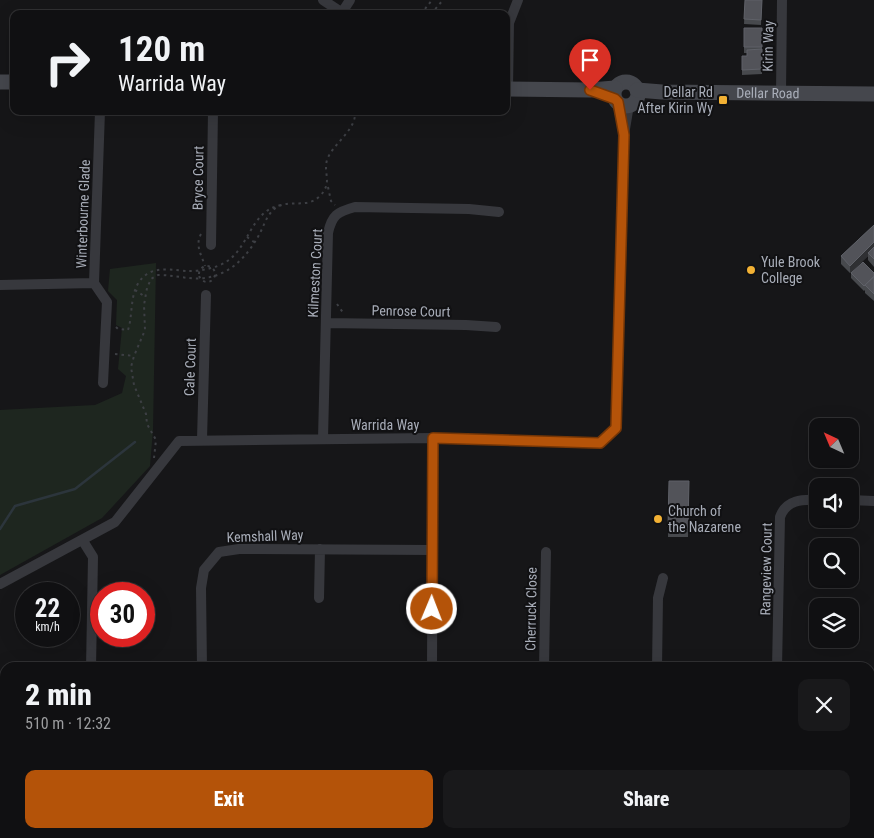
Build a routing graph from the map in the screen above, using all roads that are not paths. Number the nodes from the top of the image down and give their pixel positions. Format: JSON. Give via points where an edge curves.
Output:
{"nodes":[{"id":1,"x":323,"y":0,"type":"edge"},
{"id":2,"x":518,"y":0,"type":"edge"},
{"id":3,"x":782,"y":0,"type":"edge"},
{"id":4,"x":337,"y":10,"type":"edge"},
{"id":5,"x":510,"y":22,"type":"edge"},
{"id":6,"x":510,"y":89,"type":"edge"},
{"id":7,"x":781,"y":93,"type":"junction"},
{"id":8,"x":874,"y":94,"type":"edge"},
{"id":9,"x":625,"y":97,"type":"junction"},
{"id":10,"x":100,"y":115,"type":"edge"},
{"id":11,"x":213,"y":115,"type":"edge"},
{"id":12,"x":499,"y":212,"type":"dead end"},
{"id":13,"x":211,"y":245,"type":"dead end"},
{"id":14,"x":94,"y":283,"type":"junction"},
{"id":15,"x":0,"y":285,"type":"edge"},
{"id":16,"x":206,"y":295,"type":"dead end"},
{"id":17,"x":326,"y":323,"type":"junction"},
{"id":18,"x":496,"y":327,"type":"dead end"},
{"id":19,"x":103,"y":383,"type":"dead end"},
{"id":20,"x":433,"y":438,"type":"junction"},
{"id":21,"x":202,"y":439,"type":"junction"},
{"id":22,"x":322,"y":439,"type":"junction"},
{"id":23,"x":859,"y":500,"type":"edge"},
{"id":24,"x":809,"y":501,"type":"edge"},
{"id":25,"x":874,"y":501,"type":"edge"},
{"id":26,"x":82,"y":541,"type":"junction"},
{"id":27,"x":320,"y":549,"type":"junction"},
{"id":28,"x":433,"y":550,"type":"junction"},
{"id":29,"x":546,"y":552,"type":"dead end"},
{"id":30,"x":663,"y":578,"type":"dead end"},
{"id":31,"x":0,"y":584,"type":"edge"},
{"id":32,"x":319,"y":598,"type":"dead end"},
{"id":33,"x":91,"y":662,"type":"edge"},
{"id":34,"x":202,"y":662,"type":"edge"},
{"id":35,"x":432,"y":662,"type":"edge"},
{"id":36,"x":544,"y":662,"type":"edge"},
{"id":37,"x":657,"y":662,"type":"edge"},
{"id":38,"x":777,"y":662,"type":"edge"}],
"edges":[{"from":1,"to":4,"type":"street"},
{"from":2,"to":5,"type":"street"},
{"from":3,"to":7,"type":"street","name":"Kirin Way"},
{"from":6,"to":9,"type":"main road","name":"Dellar Road","via":[[590,90]]},
{"from":7,"to":8,"type":"main road","name":"Dellar Road"},
{"from":7,"to":9,"type":"main road","name":"Dellar Road","via":[[662,92]]},
{"from":9,"to":20,"type":"street","name":"Warrida Way","via":[[616,428],[600,443]]},
{"from":10,"to":14,"type":"street","name":"Winterbourne Glade"},
{"from":11,"to":13,"type":"street","name":"Bryce Court"},
{"from":12,"to":17,"type":"street","name":"Kilmeston Court","via":[[355,207],[340,211],[331,221],[328,233]]},
{"from":14,"to":15,"type":"street","name":"Winterbourne Glade"},
{"from":14,"to":19,"type":"street","via":[[107,302]]},
{"from":16,"to":21,"type":"street","name":"Cale Court"},
{"from":17,"to":18,"type":"street","name":"Penrose Court"},
{"from":17,"to":22,"type":"street","name":"Kilmeston Court"},
{"from":20,"to":22,"type":"street","name":"Warrida Way"},
{"from":20,"to":28,"type":"street"},
{"from":21,"to":22,"type":"street","name":"Warrida Way"},
{"from":21,"to":26,"type":"street","name":"Warrida Way","via":[[179,441],[115,522]]},
{"from":23,"to":25,"type":"street"},
{"from":24,"to":38,"type":"street","name":"Rangeview Court","via":[[794,502],[780,517]]},
{"from":26,"to":31,"type":"street","name":"Warrida Way"},
{"from":26,"to":33,"type":"street","via":[[93,557]]},
{"from":27,"to":28,"type":"street","name":"Kemshall Way"},
{"from":27,"to":32,"type":"street"},
{"from":27,"to":34,"type":"street","name":"Kemshall Way","via":[[219,552],[204,570],[201,588]]},
{"from":28,"to":35,"type":"street"},
{"from":29,"to":36,"type":"street","name":"Cherruck Close"},
{"from":30,"to":37,"type":"street","via":[[658,598]]}]}
